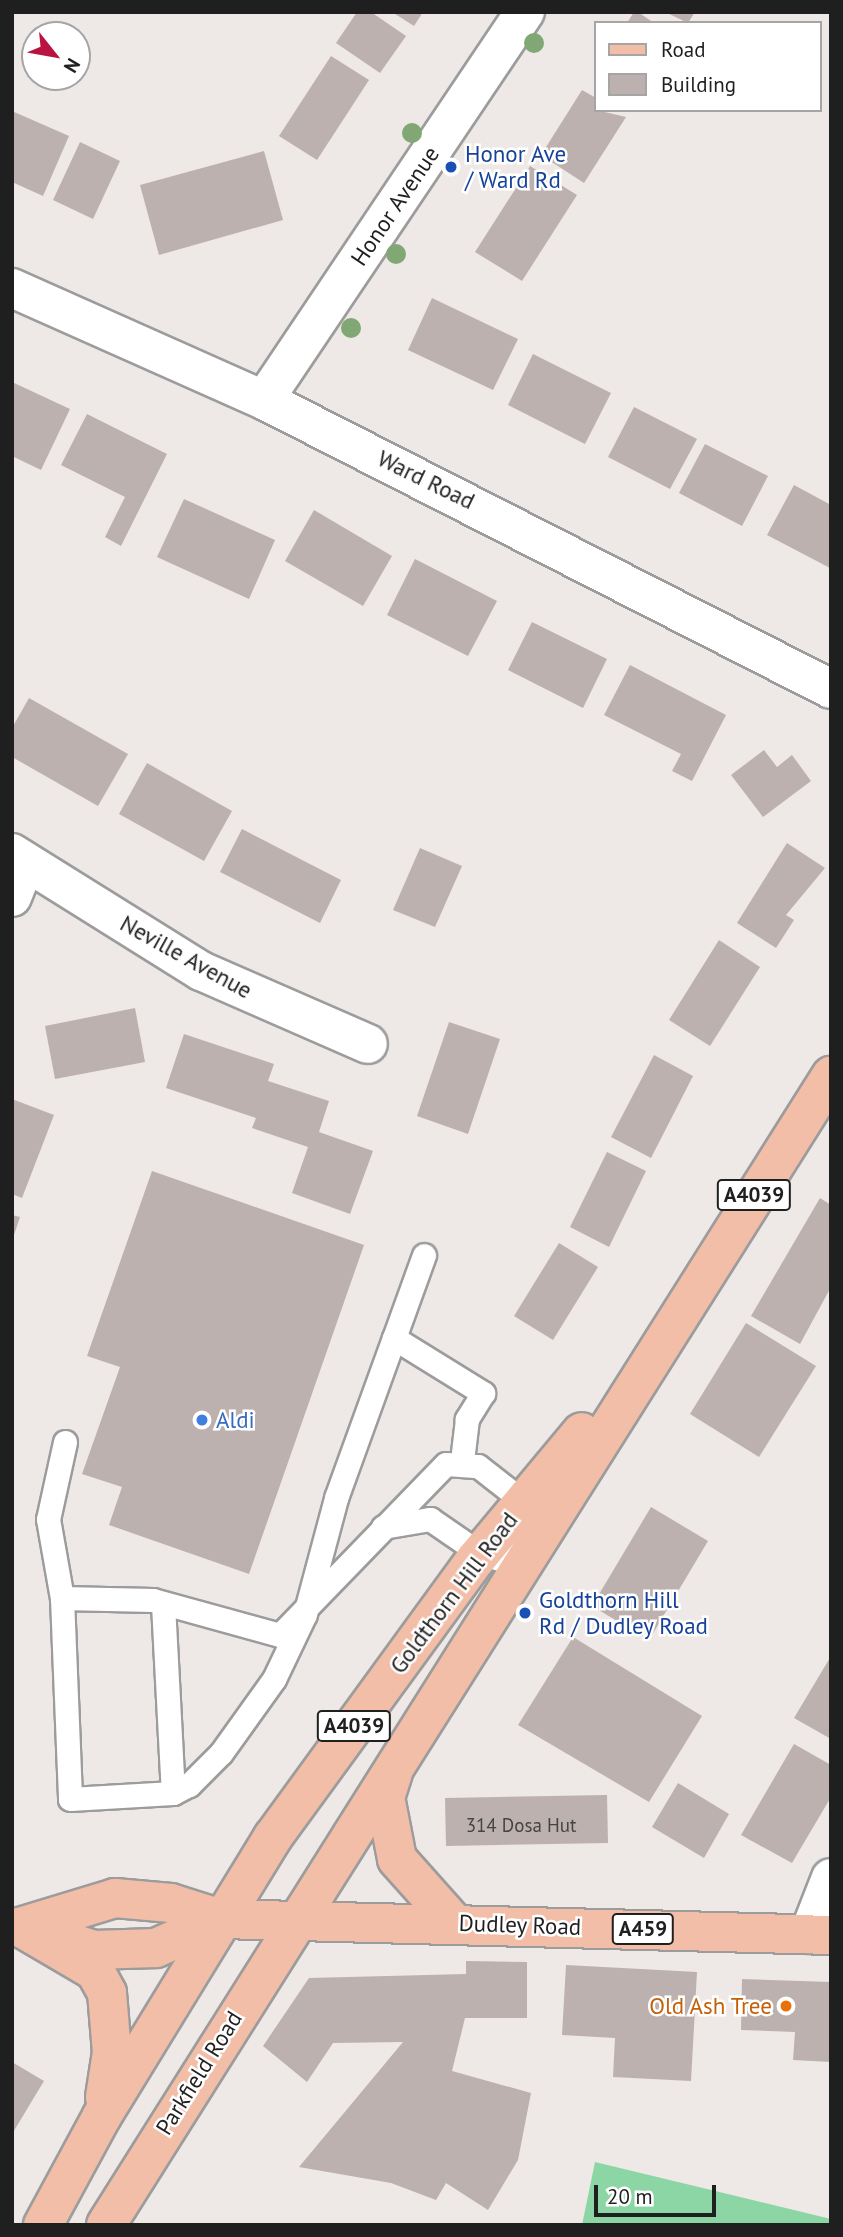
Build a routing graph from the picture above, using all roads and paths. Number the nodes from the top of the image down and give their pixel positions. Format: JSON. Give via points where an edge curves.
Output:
{"nodes":[{"id":1,"x":525,"y":12,"type":"edge"},
{"id":2,"x":12,"y":288,"type":"edge"},
{"id":3,"x":264,"y":400,"type":"junction"},
{"id":4,"x":831,"y":689,"type":"edge"},
{"id":5,"x":17,"y":871,"type":"edge"},
{"id":6,"x":368,"y":1044,"type":"dead end"},
{"id":7,"x":831,"y":1076,"type":"edge"},
{"id":8,"x":424,"y":1255,"type":"dead end"},
{"id":9,"x":679,"y":1315,"type":"junction"},
{"id":10,"x":394,"y":1338,"type":"junction"},
{"id":11,"x":65,"y":1442,"type":"dead end"},
{"id":12,"x":462,"y":1461,"type":"junction"},
{"id":13,"x":582,"y":1471,"type":"junction"},
{"id":14,"x":524,"y":1502,"type":"junction"},
{"id":15,"x":383,"y":1527,"type":"junction"},
{"id":16,"x":481,"y":1555,"type":"junction"},
{"id":17,"x":62,"y":1598,"type":"junction"},
{"id":18,"x":163,"y":1604,"type":"junction"},
{"id":19,"x":305,"y":1614,"type":"junction"},
{"id":20,"x":398,"y":1759,"type":"junction"},
{"id":21,"x":173,"y":1793,"type":"junction"},
{"id":22,"x":831,"y":1878,"type":"edge"},
{"id":23,"x":221,"y":1919,"type":"junction"},
{"id":24,"x":293,"y":1922,"type":"junction"},
{"id":25,"x":455,"y":1923,"type":"junction"},
{"id":26,"x":16,"y":1926,"type":"edge"},
{"id":27,"x":820,"y":1934,"type":"edge"},
{"id":28,"x":102,"y":2116,"type":"junction"},
{"id":29,"x":43,"y":2225,"type":"edge"},
{"id":30,"x":106,"y":2225,"type":"edge"}],
"edges":[{"from":1,"to":3,"type":"street","name":"Honor Avenue"},
{"from":2,"to":3,"type":"street","name":"Ward Road"},
{"from":3,"to":4,"type":"street","name":"Ward Road"},
{"from":5,"to":6,"type":"street","name":"Neville Avenue","via":[[201,971]]},
{"from":7,"to":9,"type":"main road","name":"Goldthorn Hill Road","number":"A4039"},
{"from":8,"to":10,"type":"lane"},
{"from":9,"to":13,"type":"main road","name":"Goldthorn Hill Road","number":"A4039"},
{"from":9,"to":14,"type":"main road","name":"Goldthorn Hill Road","number":"A4039"},
{"from":10,"to":12,"type":"lane","via":[[483,1393],[467,1419]]},
{"from":10,"to":19,"type":"lane","via":[[336,1498]]},
{"from":11,"to":17,"type":"lane","via":[[48,1519]]},
{"from":12,"to":14,"type":"lane"},
{"from":12,"to":15,"type":"lane","via":[[427,1478]]},
{"from":13,"to":16,"type":"lane","via":[[557,1482],[509,1554],[500,1559]]},
{"from":13,"to":20,"type":"main road","name":"Goldthorn Hill Road","number":"A4039"},
{"from":14,"to":16,"type":"main road","name":"Goldthorn Hill Road","number":"A4039"},
{"from":15,"to":16,"type":"lane","via":[[430,1519]]},
{"from":15,"to":19,"type":"lane"},
{"from":16,"to":23,"type":"main road","name":"Goldthorn Hill Road","number":"A4039","via":[[273,1837]]},
{"from":17,"to":18,"type":"lane"},
{"from":17,"to":21,"type":"lane","via":[[69,1799]]},
{"from":18,"to":19,"type":"lane","via":[[263,1634],[281,1635]]},
{"from":18,"to":21,"type":"lane"},
{"from":19,"to":21,"type":"lane","via":[[274,1679],[222,1753]]},
{"from":20,"to":24,"type":"main road","name":"Goldthorn Hill Road","number":"A4039"},
{"from":20,"to":25,"type":"main road","via":[[385,1797],[390,1840],[406,1873]]},
{"from":22,"to":27,"type":"street"},
{"from":23,"to":24,"type":"main road","number":"A459"},
{"from":23,"to":26,"type":"main road","number":"A459","via":[[171,1903],[115,1898]]},
{"from":23,"to":26,"type":"main road","number":"A459","via":[[156,1948],[94,1950]]},
{"from":23,"to":28,"type":"main road","number":"A4039"},
{"from":24,"to":25,"type":"main road","name":"Dudley Road","number":"A459"},
{"from":24,"to":30,"type":"main road","name":"Parkfield Road","number":"A4039"},
{"from":25,"to":27,"type":"main road","name":"Dudley Road","number":"A459"},
{"from":26,"to":28,"type":"main road","via":[[94,1971],[107,1993],[113,2052]]},
{"from":28,"to":29,"type":"main road","number":"A4039"}]}
